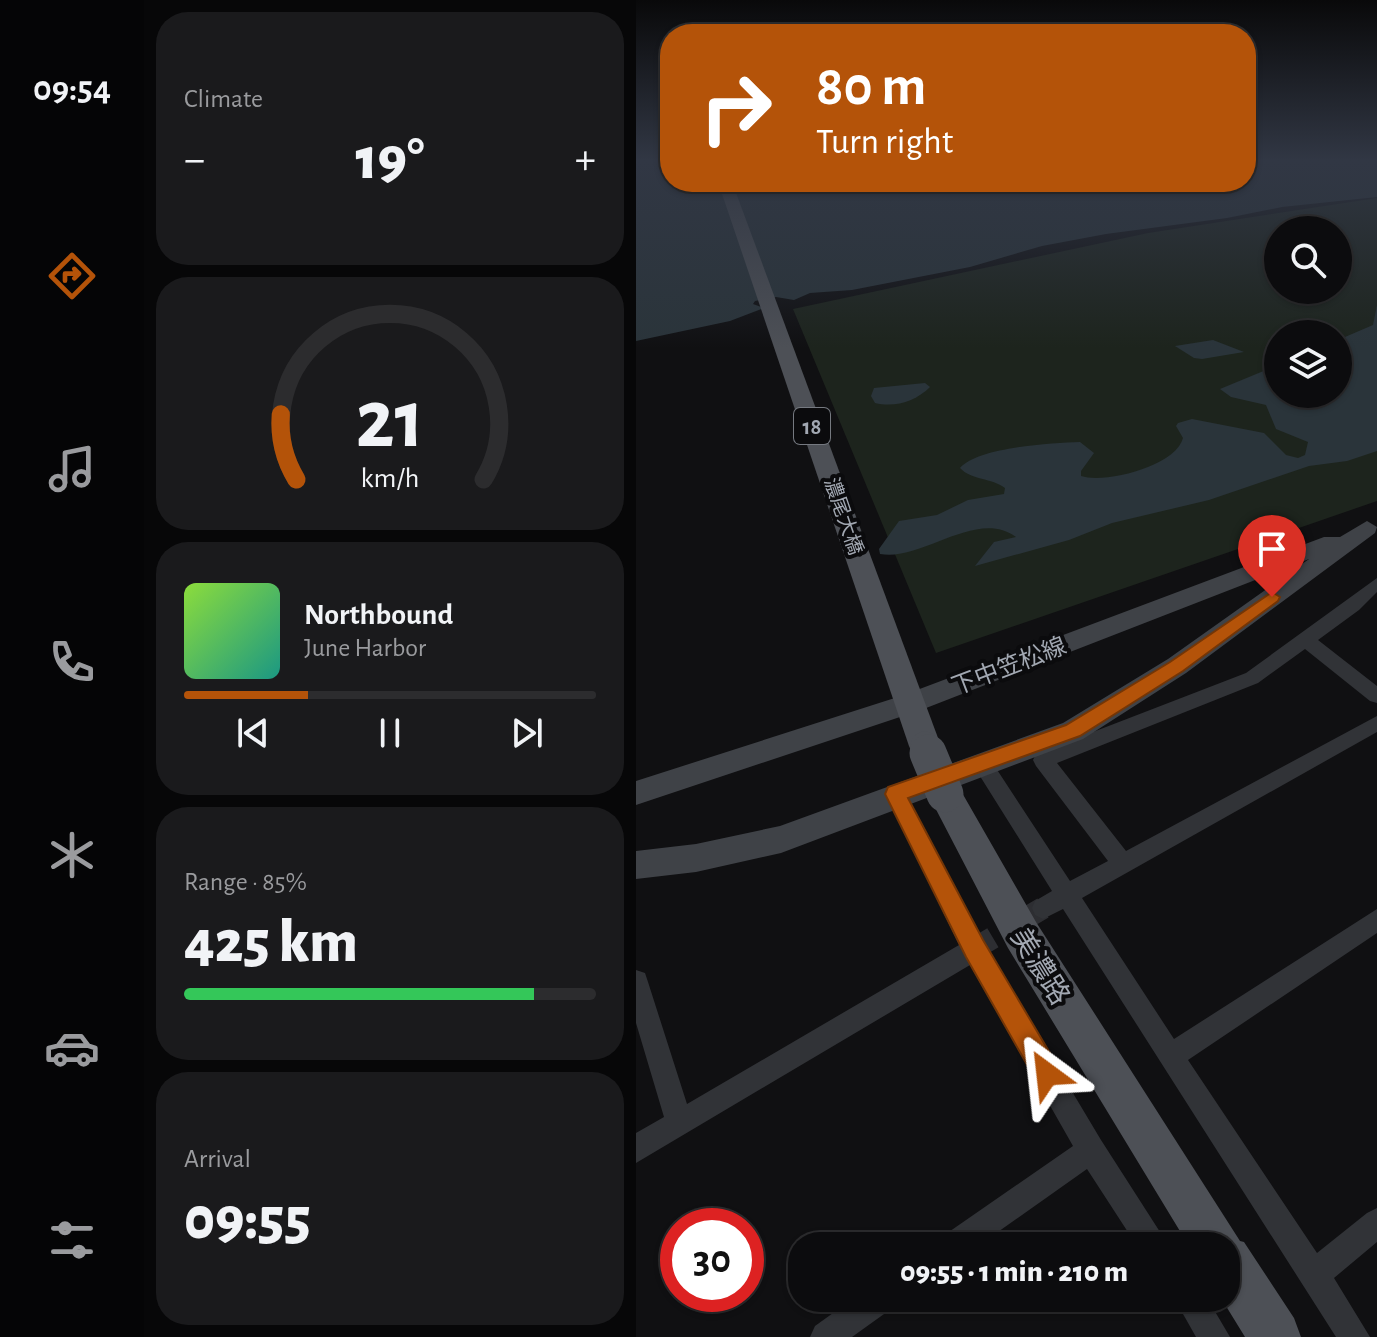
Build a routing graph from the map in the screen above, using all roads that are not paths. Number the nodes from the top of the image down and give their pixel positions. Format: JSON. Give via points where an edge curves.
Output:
{"nodes":[{"id":1,"x":739,"y":222,"type":"edge"},
{"id":2,"x":1372,"y":527,"type":"edge"},
{"id":3,"x":1377,"y":583,"type":"edge"},
{"id":4,"x":1305,"y":639,"type":"junction"},
{"id":5,"x":898,"y":669,"type":"joint"},
{"id":6,"x":1377,"y":696,"type":"edge"},
{"id":7,"x":911,"y":703,"type":"junction"},
{"id":8,"x":1377,"y":723,"type":"edge"},
{"id":9,"x":983,"y":765,"type":"junction"},
{"id":10,"x":636,"y":793,"type":"edge"},
{"id":11,"x":896,"y":794,"type":"junction"},
{"id":12,"x":1122,"y":863,"type":"junction"},
{"id":13,"x":636,"y":865,"type":"edge"},
{"id":14,"x":1067,"y":897,"type":"junction"},
{"id":15,"x":1043,"y":908,"type":"tunnel mouth"},
{"id":16,"x":1377,"y":920,"type":"edge"},
{"id":17,"x":974,"y":949,"type":"junction"},
{"id":18,"x":636,"y":982,"type":"edge"},
{"id":19,"x":1170,"y":1056,"type":"junction"},
{"id":20,"x":680,"y":1124,"type":"junction"},
{"id":21,"x":636,"y":1149,"type":"edge"},
{"id":22,"x":1091,"y":1150,"type":"junction"},
{"id":23,"x":1377,"y":1223,"type":"edge"},
{"id":24,"x":973,"y":1232,"type":"edge"},
{"id":25,"x":1145,"y":1232,"type":"edge"},
{"id":26,"x":1208,"y":1232,"type":"edge"},
{"id":27,"x":1313,"y":1276,"type":"junction"},
{"id":28,"x":1240,"y":1282,"type":"edge"},
{"id":29,"x":861,"y":1312,"type":"edge"},
{"id":30,"x":1198,"y":1312,"type":"edge"},
{"id":31,"x":826,"y":1337,"type":"edge"},
{"id":32,"x":1214,"y":1337,"type":"edge"},
{"id":33,"x":1275,"y":1337,"type":"edge"},
{"id":34,"x":1354,"y":1337,"type":"edge"}],
"edges":[{"from":1,"to":5,"type":"main road","name":"濃尾大橋","number":"18"},
{"from":2,"to":7,"type":"main road","name":"下中笠松線"},
{"from":2,"to":9,"type":"main road","via":[[1177,666],[1073,731]]},
{"from":3,"to":4,"type":"street"},
{"from":4,"to":6,"type":"street"},
{"from":4,"to":12,"type":"street","via":[[1252,678],[1043,760]]},
{"from":5,"to":7,"type":"main road","name":"美濃路","number":"18"},
{"from":7,"to":10,"type":"main road","name":"下中笠松線"},
{"from":7,"to":26,"type":"main road","name":"美濃路","number":"18","bridge":true,"via":[[945,794],[1022,935]]},
{"from":8,"to":12,"type":"street"},
{"from":9,"to":11,"type":"main road"},
{"from":9,"to":14,"type":"street"},
{"from":11,"to":13,"type":"main road","via":[[781,839]]},
{"from":11,"to":17,"type":"street"},
{"from":12,"to":14,"type":"street"},
{"from":14,"to":15,"type":"street"},
{"from":14,"to":19,"type":"street"},
{"from":16,"to":19,"type":"street"},
{"from":17,"to":20,"type":"street"},
{"from":17,"to":22,"type":"street"},
{"from":18,"to":20,"type":"street"},
{"from":19,"to":27,"type":"street"},
{"from":20,"to":21,"type":"street"},
{"from":22,"to":24,"type":"street"},
{"from":22,"to":25,"type":"street"},
{"from":23,"to":27,"type":"street"},
{"from":27,"to":34,"type":"street"},
{"from":28,"to":33,"type":"main road"},
{"from":29,"to":31,"type":"street"},
{"from":30,"to":32,"type":"street"}]}
